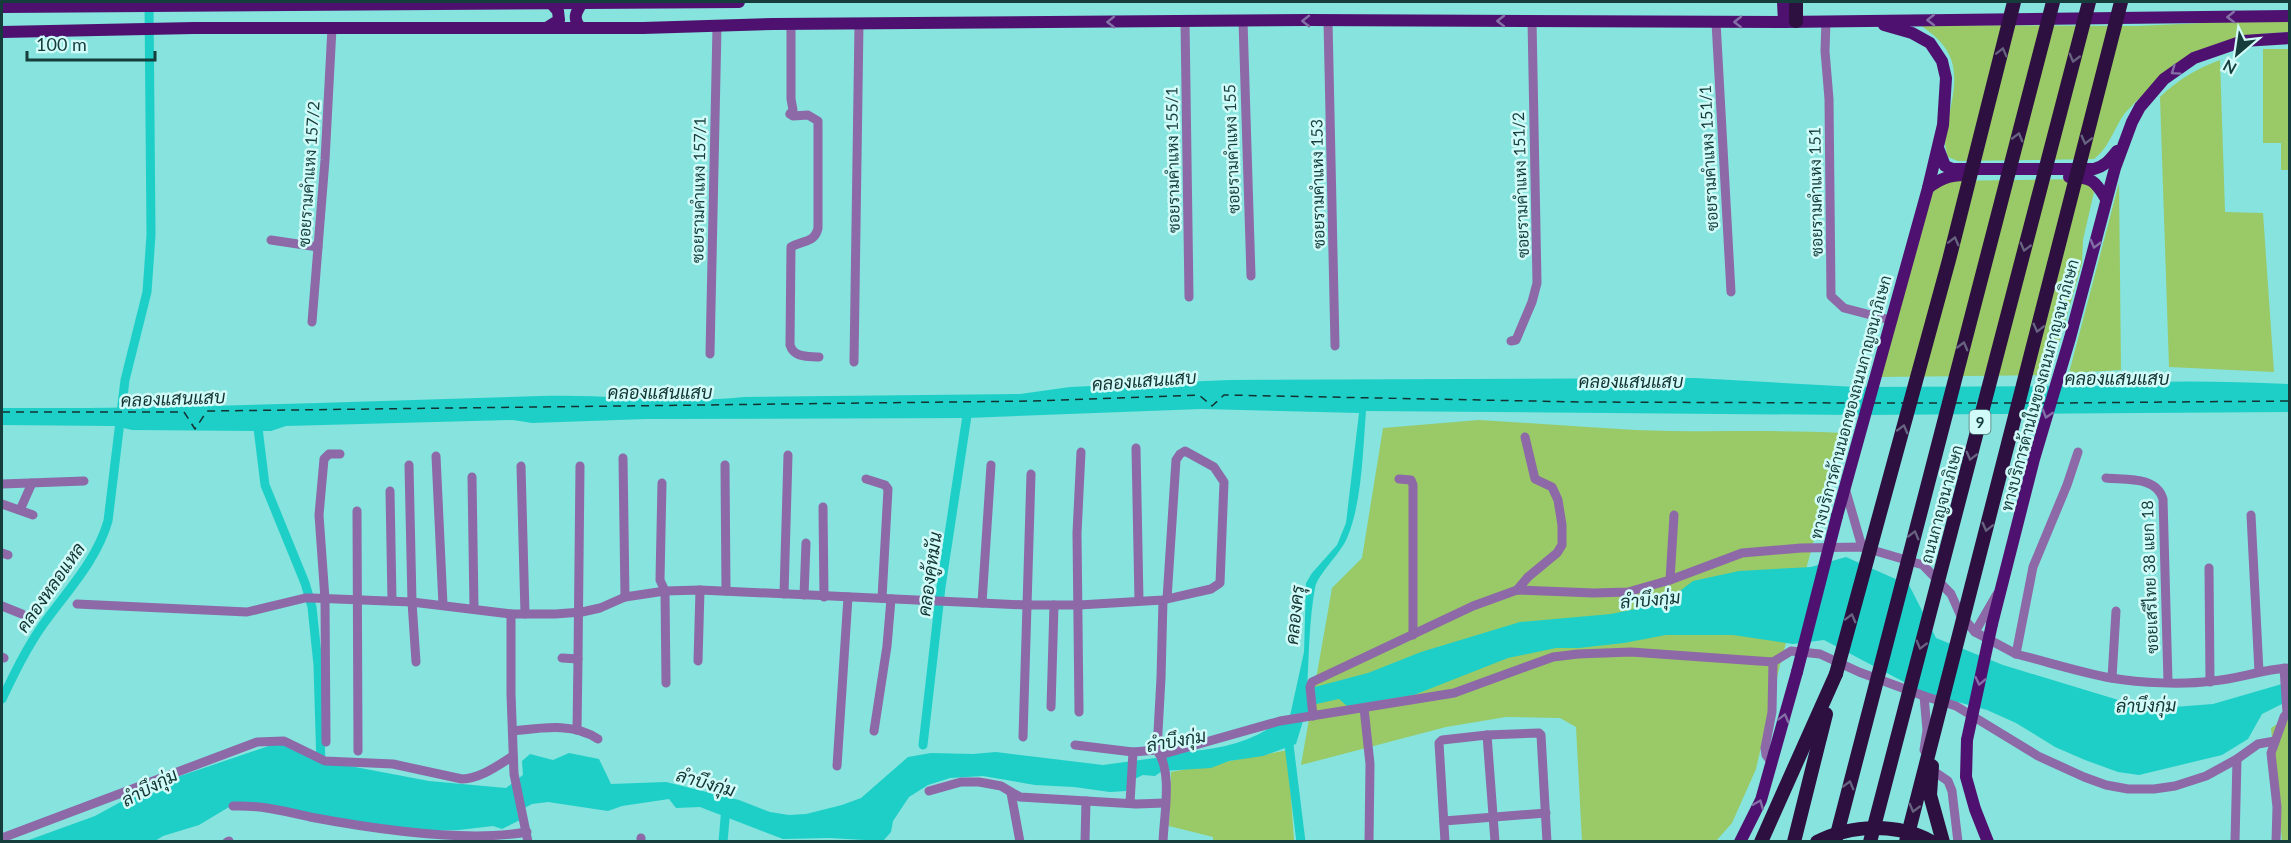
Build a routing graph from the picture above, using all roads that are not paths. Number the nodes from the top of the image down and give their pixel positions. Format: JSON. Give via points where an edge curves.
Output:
{"nodes":[{"id":1,"x":631,"y":2,"type":"edge"},
{"id":2,"x":739,"y":2,"type":"edge"},
{"id":3,"x":1783,"y":2,"type":"edge"},
{"id":4,"x":1796,"y":2,"type":"edge"},
{"id":5,"x":2014,"y":2,"type":"edge"},
{"id":6,"x":2053,"y":2,"type":"edge"},
{"id":7,"x":2089,"y":2,"type":"edge"},
{"id":8,"x":2121,"y":2,"type":"edge"},
{"id":9,"x":368,"y":3,"type":"edge"},
{"id":10,"x":552,"y":3,"type":"edge"},
{"id":11,"x":582,"y":3,"type":"edge"},
{"id":12,"x":308,"y":4,"type":"edge"},
{"id":13,"x":2,"y":8,"type":"edge"},
{"id":14,"x":2289,"y":16,"type":"edge"},
{"id":15,"x":1185,"y":21,"type":"junction"},
{"id":16,"x":1243,"y":21,"type":"junction"},
{"id":17,"x":1328,"y":21,"type":"junction"},
{"id":18,"x":1532,"y":21,"type":"junction"},
{"id":19,"x":1826,"y":21,"type":"junction"},
{"id":20,"x":1867,"y":21,"type":"junction"},
{"id":21,"x":1716,"y":22,"type":"junction"},
{"id":22,"x":1790,"y":22,"type":"junction"},
{"id":23,"x":790,"y":24,"type":"junction"},
{"id":24,"x":859,"y":24,"type":"junction"},
{"id":25,"x":548,"y":27,"type":"junction"},
{"id":26,"x":717,"y":27,"type":"junction"},
{"id":27,"x":332,"y":28,"type":"junction"},
{"id":28,"x":581,"y":28,"type":"junction"},
{"id":29,"x":2,"y":32,"type":"edge"},
{"id":30,"x":2289,"y":38,"type":"edge"},
{"id":31,"x":2121,"y":145,"type":"junction"},
{"id":32,"x":1938,"y":148,"type":"junction"},
{"id":33,"x":1928,"y":188,"type":"junction"},
{"id":34,"x":2106,"y":199,"type":"junction"},
{"id":35,"x":271,"y":240,"type":"dead end"},
{"id":36,"x":318,"y":247,"type":"junction"},
{"id":37,"x":1251,"y":276,"type":"dead end"},
{"id":38,"x":1731,"y":292,"type":"dead end"},
{"id":39,"x":1189,"y":297,"type":"dead end"},
{"id":40,"x":1890,"y":320,"type":"junction"},
{"id":41,"x":312,"y":322,"type":"dead end"},
{"id":42,"x":1511,"y":341,"type":"dead end"},
{"id":43,"x":1335,"y":346,"type":"dead end"},
{"id":44,"x":710,"y":354,"type":"dead end"},
{"id":45,"x":819,"y":357,"type":"dead end"},
{"id":46,"x":854,"y":362,"type":"dead end"},
{"id":47,"x":1525,"y":437,"type":"dead end"},
{"id":48,"x":1136,"y":448,"type":"dead end"},
{"id":49,"x":1081,"y":452,"type":"dead end"},
{"id":50,"x":2078,"y":452,"type":"dead end"},
{"id":51,"x":340,"y":454,"type":"dead end"},
{"id":52,"x":788,"y":455,"type":"dead end"},
{"id":53,"x":436,"y":456,"type":"dead end"},
{"id":54,"x":623,"y":458,"type":"dead end"},
{"id":55,"x":409,"y":465,"type":"dead end"},
{"id":56,"x":580,"y":465,"type":"dead end"},
{"id":57,"x":725,"y":465,"type":"dead end"},
{"id":58,"x":991,"y":465,"type":"dead end"},
{"id":59,"x":521,"y":466,"type":"dead end"},
{"id":60,"x":1031,"y":474,"type":"dead end"},
{"id":61,"x":472,"y":477,"type":"dead end"},
{"id":62,"x":2106,"y":478,"type":"dead end"},
{"id":63,"x":866,"y":479,"type":"dead end"},
{"id":64,"x":1399,"y":479,"type":"dead end"},
{"id":65,"x":84,"y":481,"type":"dead end"},
{"id":66,"x":32,"y":483,"type":"junction"},
{"id":67,"x":662,"y":483,"type":"dead end"},
{"id":68,"x":2,"y":484,"type":"edge"},
{"id":69,"x":1845,"y":488,"type":"junction"},
{"id":70,"x":390,"y":491,"type":"dead end"},
{"id":71,"x":2,"y":504,"type":"edge"},
{"id":72,"x":823,"y":507,"type":"dead end"},
{"id":73,"x":20,"y":510,"type":"junction"},
{"id":74,"x":357,"y":510,"type":"dead end"},
{"id":75,"x":1674,"y":514,"type":"dead end"},
{"id":76,"x":33,"y":515,"type":"dead end"},
{"id":77,"x":2251,"y":515,"type":"dead end"},
{"id":78,"x":806,"y":543,"type":"dead end"},
{"id":79,"x":1862,"y":547,"type":"junction"},
{"id":80,"x":2209,"y":568,"type":"dead end"},
{"id":81,"x":1670,"y":580,"type":"junction"},
{"id":82,"x":2002,"y":584,"type":"junction"},
{"id":83,"x":700,"y":590,"type":"junction"},
{"id":84,"x":1517,"y":590,"type":"junction"},
{"id":85,"x":664,"y":591,"type":"junction"},
{"id":86,"x":726,"y":591,"type":"junction"},
{"id":87,"x":784,"y":594,"type":"junction"},
{"id":88,"x":804,"y":595,"type":"junction"},
{"id":89,"x":625,"y":597,"type":"junction"},
{"id":90,"x":824,"y":597,"type":"junction"},
{"id":91,"x":849,"y":597,"type":"junction"},
{"id":92,"x":886,"y":598,"type":"junction"},
{"id":93,"x":325,"y":599,"type":"junction"},
{"id":94,"x":356,"y":600,"type":"junction"},
{"id":95,"x":1165,"y":600,"type":"junction"},
{"id":96,"x":392,"y":601,"type":"junction"},
{"id":97,"x":1139,"y":601,"type":"junction"},
{"id":98,"x":412,"y":602,"type":"junction"},
{"id":99,"x":982,"y":603,"type":"junction"},
{"id":100,"x":77,"y":604,"type":"dead end"},
{"id":101,"x":443,"y":605,"type":"junction"},
{"id":102,"x":1026,"y":605,"type":"junction"},
{"id":103,"x":1054,"y":605,"type":"junction"},
{"id":104,"x":1079,"y":605,"type":"junction"},
{"id":105,"x":2,"y":606,"type":"edge"},
{"id":106,"x":474,"y":608,"type":"junction"},
{"id":107,"x":2116,"y":611,"type":"dead end"},
{"id":108,"x":578,"y":613,"type":"junction"},
{"id":109,"x":22,"y":614,"type":"dead end"},
{"id":110,"x":511,"y":614,"type":"junction"},
{"id":111,"x":525,"y":614,"type":"junction"},
{"id":112,"x":1975,"y":632,"type":"junction"},
{"id":113,"x":1413,"y":635,"type":"junction"},
{"id":114,"x":2016,"y":654,"type":"junction"},
{"id":115,"x":562,"y":658,"type":"dead end"},
{"id":116,"x":578,"y":659,"type":"junction"},
{"id":117,"x":698,"y":661,"type":"dead end"},
{"id":118,"x":416,"y":662,"type":"dead end"},
{"id":119,"x":1773,"y":662,"type":"junction"},
{"id":120,"x":2286,"y":671,"type":"edge"},
{"id":121,"x":2259,"y":672,"type":"junction"},
{"id":122,"x":1836,"y":674,"type":"junction"},
{"id":123,"x":2112,"y":678,"type":"junction"},
{"id":124,"x":2168,"y":682,"type":"junction"},
{"id":125,"x":2210,"y":682,"type":"junction"},
{"id":126,"x":666,"y":683,"type":"dead end"},
{"id":127,"x":1924,"y":696,"type":"junction"},
{"id":128,"x":1051,"y":707,"type":"dead end"},
{"id":129,"x":1364,"y":708,"type":"junction"},
{"id":130,"x":1079,"y":711,"type":"dead end"},
{"id":131,"x":1940,"y":711,"type":"junction"},
{"id":132,"x":2288,"y":711,"type":"edge"},
{"id":133,"x":1312,"y":714,"type":"junction"},
{"id":134,"x":577,"y":730,"type":"junction"},
{"id":135,"x":513,"y":731,"type":"junction"},
{"id":136,"x":874,"y":731,"type":"dead end"},
{"id":137,"x":1487,"y":735,"type":"junction"},
{"id":138,"x":1023,"y":738,"type":"dead end"},
{"id":139,"x":598,"y":739,"type":"dead end"},
{"id":140,"x":2275,"y":741,"type":"junction"},
{"id":141,"x":326,"y":742,"type":"dead end"},
{"id":142,"x":1075,"y":745,"type":"dead end"},
{"id":143,"x":357,"y":751,"type":"dead end"},
{"id":144,"x":1160,"y":754,"type":"junction"},
{"id":145,"x":513,"y":756,"type":"junction"},
{"id":146,"x":1133,"y":756,"type":"junction"},
{"id":147,"x":2237,"y":759,"type":"junction"},
{"id":148,"x":1772,"y":763,"type":"junction"},
{"id":149,"x":837,"y":766,"type":"dead end"},
{"id":150,"x":930,"y":791,"type":"dead end"},
{"id":151,"x":1011,"y":793,"type":"junction"},
{"id":152,"x":1086,"y":801,"type":"junction"},
{"id":153,"x":1130,"y":803,"type":"junction"},
{"id":154,"x":1164,"y":803,"type":"junction"},
{"id":155,"x":233,"y":806,"type":"dead end"},
{"id":156,"x":1546,"y":813,"type":"junction"},
{"id":157,"x":1494,"y":819,"type":"junction"},
{"id":158,"x":1444,"y":821,"type":"junction"},
{"id":159,"x":527,"y":834,"type":"edge"},
{"id":160,"x":2,"y":838,"type":"edge"},
{"id":161,"x":1020,"y":842,"type":"edge"},
{"id":162,"x":1085,"y":842,"type":"edge"},
{"id":163,"x":1163,"y":842,"type":"edge"},
{"id":164,"x":1369,"y":842,"type":"edge"},
{"id":165,"x":1445,"y":842,"type":"edge"},
{"id":166,"x":1495,"y":842,"type":"edge"},
{"id":167,"x":1547,"y":842,"type":"edge"},
{"id":168,"x":1740,"y":842,"type":"edge"},
{"id":169,"x":1761,"y":842,"type":"edge"},
{"id":170,"x":1794,"y":842,"type":"edge"},
{"id":171,"x":1817,"y":842,"type":"edge"},
{"id":172,"x":1835,"y":842,"type":"edge"},
{"id":173,"x":1870,"y":842,"type":"edge"},
{"id":174,"x":1906,"y":842,"type":"edge"},
{"id":175,"x":1932,"y":842,"type":"edge"},
{"id":176,"x":1943,"y":842,"type":"edge"},
{"id":177,"x":1958,"y":842,"type":"edge"},
{"id":178,"x":1988,"y":842,"type":"edge"},
{"id":179,"x":2235,"y":842,"type":"edge"},
{"id":180,"x":2276,"y":842,"type":"edge"}],
"edges":[{"from":1,"to":2,"type":"main road"},
{"from":1,"to":11,"type":"main road"},
{"from":3,"to":22,"type":"main road"},
{"from":4,"to":22,"type":"highway"},
{"from":122,"to":5,"type":"highway","one_way":true,"bridge":true,"via":[[1949,260]]},
{"from":172,"to":6,"type":"highway","name":"ถนนกาญจนาภิเษก","number":"9","one_way":true,"bridge":true},
{"from":7,"to":173,"type":"highway","name":"ถนนกาญจนาภิเษก","number":"9","one_way":true,"bridge":true},
{"from":8,"to":131,"type":"highway","one_way":true,"bridge":true},
{"from":9,"to":10,"type":"main road"},
{"from":9,"to":12,"type":"main road"},
{"from":10,"to":11,"type":"main road"},
{"from":10,"to":25,"type":"main road","via":[[559,20]]},
{"from":11,"to":28,"type":"main road","via":[[575,16]]},
{"from":12,"to":13,"type":"main road"},
{"from":14,"to":20,"type":"main road","one_way":true},
{"from":15,"to":16,"type":"main road"},
{"from":15,"to":24,"type":"main road","one_way":true},
{"from":15,"to":39,"type":"street","name":"ซอยรามคำแหง 155/1"},
{"from":17,"to":16,"type":"main road","one_way":true},
{"from":16,"to":37,"type":"street","name":"ซอยรามคำแหง 155"},
{"from":18,"to":17,"type":"main road","one_way":true},
{"from":17,"to":43,"type":"street","name":"ซอยรามคำแหง 153"},
{"from":18,"to":21,"type":"main road"},
{"from":18,"to":42,"type":"street","name":"ซอยรามคำแหง 151/2","via":[[1537,283],[1520,332]]},
{"from":19,"to":20,"type":"main road"},
{"from":19,"to":22,"type":"main road"},
{"from":19,"to":40,"type":"street","name":"ซอยรามคำแหง 151","via":[[1831,296],[1844,308]]},
{"from":20,"to":32,"type":"main road","name":"ทางบริการด้านนอกของถนนกาญจนาภิเษก","via":[[1912,33],[1930,43],[1942,61],[1946,78]]},
{"from":22,"to":21,"type":"main road","one_way":true},
{"from":21,"to":38,"type":"street","name":"ซอยรามคำแหง 151/1"},
{"from":23,"to":24,"type":"main road"},
{"from":23,"to":26,"type":"main road"},
{"from":23,"to":45,"type":"street","via":[[791,99],[787,111],[818,121],[818,228],[812,239],[791,247],[790,345],[796,354]]},
{"from":24,"to":46,"type":"street"},
{"from":25,"to":27,"type":"main road"},
{"from":25,"to":28,"type":"main road"},
{"from":26,"to":28,"type":"main road"},
{"from":26,"to":44,"type":"street","name":"ซอยรามคำแหง 157/1"},
{"from":27,"to":29,"type":"main road"},
{"from":27,"to":36,"type":"street","name":"ซอยรามคำแหง 157/2"},
{"from":30,"to":31,"type":"main road","name":"ทางบริการด้านในของถนนกาญจนาภิเษก","one_way":true,"via":[[2243,41],[2194,58],[2154,90],[2140,107]]},
{"from":31,"to":32,"type":"main road","via":[[2110,161],[2094,169],[1953,169],[1945,166]]},
{"from":31,"to":34,"type":"main road","name":"ทางบริการด้านในของถนนกาญจนาภิเษก"},
{"from":32,"to":33,"type":"main road","name":"ทางบริการด้านนอกของถนนกาญจนาภิเษก"},
{"from":33,"to":34,"type":"main road","via":[[1940,178],[1952,175],[2084,177],[2092,180]]},
{"from":33,"to":40,"type":"main road","name":"ทางบริการด้านนอกของถนนกาญจนาภิเษก"},
{"from":34,"to":82,"type":"main road","name":"ทางบริการด้านในของถนนกาญจนาภิเษก","one_way":true},
{"from":35,"to":36,"type":"street"},
{"from":36,"to":41,"type":"street","name":"ซอยรามคำแหง 157/2"},
{"from":40,"to":69,"type":"main road","name":"ทางบริการด้านนอกของถนนกาญจนาภิเษก"},
{"from":47,"to":84,"type":"street","via":[[1535,479],[1552,487],[1558,500],[1563,540],[1557,553]]},
{"from":48,"to":97,"type":"street"},
{"from":49,"to":104,"type":"street"},
{"from":50,"to":114,"type":"street","via":[[2032,567]]},
{"from":51,"to":93,"type":"street","via":[[329,454],[324,459],[319,514]]},
{"from":52,"to":87,"type":"street"},
{"from":53,"to":101,"type":"street"},
{"from":54,"to":89,"type":"street"},
{"from":55,"to":98,"type":"street"},
{"from":56,"to":108,"type":"street"},
{"from":57,"to":86,"type":"street"},
{"from":58,"to":99,"type":"street"},
{"from":59,"to":111,"type":"street"},
{"from":60,"to":102,"type":"street"},
{"from":61,"to":106,"type":"street"},
{"from":62,"to":124,"type":"street","name":"ซอยเสรีไทย 38 แยก 18","via":[[2147,482],[2155,485],[2163,498]]},
{"from":63,"to":92,"type":"street","via":[[888,489]]},
{"from":64,"to":113,"type":"street","via":[[1411,480],[1413,485]]},
{"from":65,"to":66,"type":"street"},
{"from":66,"to":68,"type":"street"},
{"from":66,"to":73,"type":"street"},
{"from":67,"to":85,"type":"street","via":[[660,580]]},
{"from":69,"to":79,"type":"street"},
{"from":148,"to":69,"type":"main road","name":"ทางบริการด้านนอกของถนนกาญจนาภิเษก","one_way":true,"bridge":true},
{"from":70,"to":96,"type":"street"},
{"from":71,"to":73,"type":"street"},
{"from":72,"to":90,"type":"street"},
{"from":73,"to":76,"type":"street"},
{"from":74,"to":94,"type":"street"},
{"from":75,"to":81,"type":"street"},
{"from":77,"to":121,"type":"street"},
{"from":78,"to":88,"type":"street"},
{"from":79,"to":81,"type":"street","via":[[1742,553]]},
{"from":79,"to":112,"type":"street","via":[[1923,565],[1951,594],[1960,614]]},
{"from":80,"to":125,"type":"street"},
{"from":81,"to":84,"type":"street","via":[[1628,592]]},
{"from":82,"to":112,"type":"street"},
{"from":82,"to":178,"type":"main road","name":"ทางบริการด้านในของถนนกาญจนาภิเษก","one_way":true,"bridge":true,"via":[[1967,740],[1966,777]]},
{"from":83,"to":85,"type":"street"},
{"from":83,"to":86,"type":"street"},
{"from":83,"to":117,"type":"street"},
{"from":84,"to":113,"type":"street"},
{"from":85,"to":89,"type":"street"},
{"from":85,"to":126,"type":"street"},
{"from":86,"to":87,"type":"street"},
{"from":87,"to":88,"type":"street"},
{"from":88,"to":90,"type":"street"},
{"from":89,"to":108,"type":"street"},
{"from":90,"to":91,"type":"street"},
{"from":91,"to":92,"type":"street"},
{"from":91,"to":149,"type":"street"},
{"from":92,"to":99,"type":"street"},
{"from":92,"to":136,"type":"street","via":[[887,646]]},
{"from":93,"to":94,"type":"street"},
{"from":93,"to":100,"type":"street","via":[[308,598],[247,612]]},
{"from":93,"to":141,"type":"street"},
{"from":94,"to":96,"type":"street"},
{"from":94,"to":143,"type":"street"},
{"from":95,"to":95,"type":"street","via":[[1220,583],[1224,482],[1214,467],[1185,451],[1176,460]]},
{"from":95,"to":97,"type":"street"},
{"from":95,"to":144,"type":"street"},
{"from":96,"to":98,"type":"street"},
{"from":97,"to":104,"type":"street"},
{"from":98,"to":101,"type":"street"},
{"from":98,"to":118,"type":"street"},
{"from":99,"to":102,"type":"street"},
{"from":101,"to":106,"type":"street"},
{"from":102,"to":103,"type":"street"},
{"from":102,"to":138,"type":"street"},
{"from":103,"to":104,"type":"street"},
{"from":103,"to":128,"type":"street"},
{"from":104,"to":130,"type":"street"},
{"from":105,"to":109,"type":"street"},
{"from":106,"to":110,"type":"street"},
{"from":107,"to":123,"type":"street"},
{"from":108,"to":111,"type":"street"},
{"from":108,"to":116,"type":"street"},
{"from":110,"to":111,"type":"street"},
{"from":110,"to":135,"type":"street"},
{"from":112,"to":114,"type":"street"},
{"from":113,"to":133,"type":"street","via":[[1312,682]]},
{"from":114,"to":123,"type":"street"},
{"from":115,"to":116,"type":"street"},
{"from":116,"to":134,"type":"street"},
{"from":119,"to":127,"type":"street","via":[[1791,651],[1820,654]]},
{"from":119,"to":129,"type":"street","via":[[1631,652],[1578,654],[1553,657],[1454,693]]},
{"from":119,"to":148,"type":"street","via":[[1772,712],[1765,748]]},
{"from":120,"to":121,"type":"street"},
{"from":120,"to":132,"type":"street"},
{"from":121,"to":125,"type":"street"},
{"from":122,"to":169,"type":"highway"},
{"from":122,"to":170,"type":"highway"},
{"from":123,"to":124,"type":"street"},
{"from":124,"to":125,"type":"street"},
{"from":127,"to":147,"type":"street","via":[[1956,706],[2038,756],[2106,785],[2128,789],[2175,786],[2206,776]]},
{"from":127,"to":177,"type":"street","via":[[1926,765],[1948,781]]},
{"from":129,"to":133,"type":"street"},
{"from":129,"to":164,"type":"street","via":[[1370,764]]},
{"from":131,"to":174,"type":"highway","one_way":true,"bridge":true},
{"from":131,"to":176,"type":"highway","bridge":true,"via":[[1930,795]]},
{"from":132,"to":140,"type":"street"},
{"from":133,"to":144,"type":"street"},
{"from":134,"to":135,"type":"street"},
{"from":134,"to":139,"type":"street"},
{"from":135,"to":145,"type":"street"},
{"from":137,"to":156,"type":"street","via":[[1541,735]]},
{"from":137,"to":157,"type":"street"},
{"from":137,"to":158,"type":"street","via":[[1442,740],[1437,747]]},
{"from":140,"to":147,"type":"street","via":[[2258,744]]},
{"from":140,"to":180,"type":"street","via":[[2271,753]]},
{"from":142,"to":146,"type":"street"},
{"from":144,"to":146,"type":"street"},
{"from":144,"to":154,"type":"street","via":[[1166,772]]},
{"from":145,"to":159,"type":"street"},
{"from":145,"to":160,"type":"street","via":[[485,772],[462,779],[393,764],[320,758],[286,741],[257,742]]},
{"from":146,"to":153,"type":"street"},
{"from":147,"to":179,"type":"street"},
{"from":168,"to":148,"type":"main road","name":"ทางบริการด้านนอกของถนนกาญจนาภิเษก","one_way":true,"via":[[1761,800]]},
{"from":150,"to":151,"type":"street","via":[[961,782],[979,782],[1001,786]]},
{"from":151,"to":152,"type":"street","via":[[1020,797]]},
{"from":151,"to":161,"type":"street"},
{"from":152,"to":153,"type":"street"},
{"from":152,"to":162,"type":"street"},
{"from":153,"to":154,"type":"street"},
{"from":154,"to":163,"type":"street"},
{"from":155,"to":159,"type":"street","via":[[264,807],[449,840]]},
{"from":156,"to":157,"type":"street"},
{"from":156,"to":167,"type":"street"},
{"from":157,"to":158,"type":"street"},
{"from":157,"to":166,"type":"street"},
{"from":158,"to":165,"type":"street"},
{"from":171,"to":175,"type":"highway","via":[[1859,828],[1894,829]]}]}
